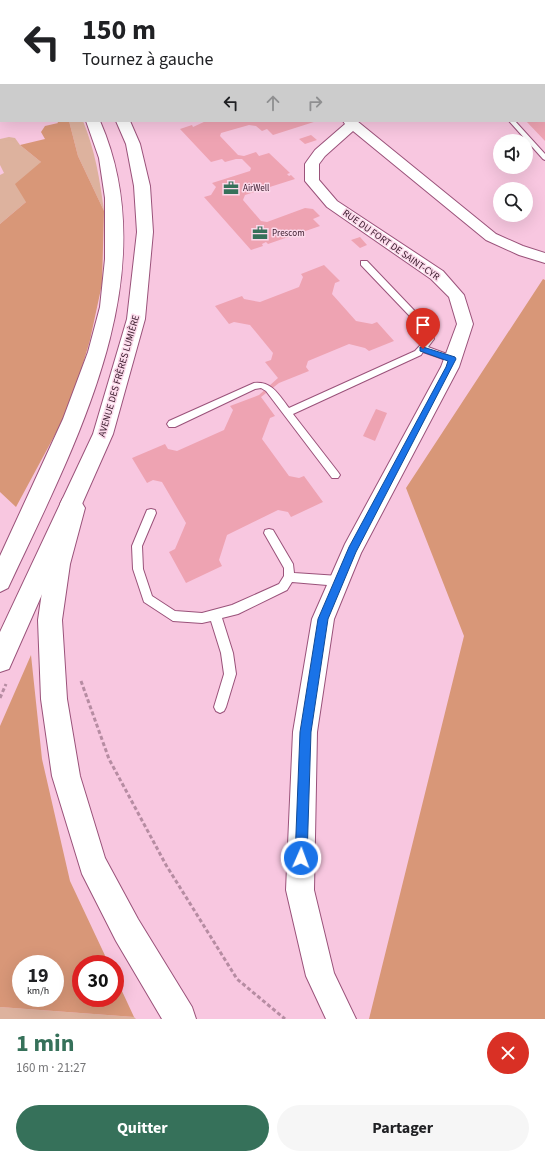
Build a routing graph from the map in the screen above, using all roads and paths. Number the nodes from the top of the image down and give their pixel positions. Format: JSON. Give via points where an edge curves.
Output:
{"nodes":[{"id":1,"x":94,"y":122,"type":"edge"},
{"id":2,"x":123,"y":122,"type":"edge"},
{"id":3,"x":351,"y":122,"type":"edge"},
{"id":4,"x":513,"y":122,"type":"edge"},
{"id":5,"x":545,"y":158,"type":"edge"},
{"id":6,"x":545,"y":258,"type":"edge"},
{"id":7,"x":364,"y":263,"type":"dead end"},
{"id":8,"x":423,"y":349,"type":"junction"},
{"id":9,"x":452,"y":359,"type":"junction"},
{"id":10,"x":288,"y":412,"type":"junction"},
{"id":11,"x":172,"y":424,"type":"dead end"},
{"id":12,"x":335,"y":474,"type":"dead end"},
{"id":13,"x":71,"y":504,"type":"junction"},
{"id":14,"x":151,"y":513,"type":"dead end"},
{"id":15,"x":269,"y":533,"type":"dead end"},
{"id":16,"x":289,"y":577,"type":"junction"},
{"id":17,"x":339,"y":581,"type":"junction"},
{"id":18,"x":0,"y":582,"type":"edge"},
{"id":19,"x":215,"y":615,"type":"junction"},
{"id":20,"x":0,"y":660,"type":"edge"},
{"id":21,"x":80,"y":675,"type":"dead end"},
{"id":22,"x":220,"y":707,"type":"dead end"},
{"id":23,"x":180,"y":1019,"type":"edge"},
{"id":24,"x":286,"y":1019,"type":"edge"},
{"id":25,"x":341,"y":1019,"type":"edge"}],
"edges":[{"from":1,"to":18,"type":"main road","via":[[100,135],[113,193],[114,256],[107,317],[77,412]]},
{"from":2,"to":13,"type":"main road","name":"AVENUE DES FRÈRES LUMIÈRE","via":[[133,144],[142,186],[145,232],[136,319],[103,434]]},
{"from":3,"to":6,"type":"street","name":"RUE DU FORT DE SAINT-CYR","via":[[491,237],[533,256]]},
{"from":3,"to":9,"type":"street","name":"RUE DU FORT DE SAINT-CYR","via":[[312,164],[312,181],[332,204],[437,275],[456,295],[466,324]]},
{"from":4,"to":5,"type":"lane"},
{"from":7,"to":8,"type":"lane","via":[[427,329],[430,339]]},
{"from":8,"to":9,"type":"lane"},
{"from":8,"to":10,"type":"lane"},
{"from":9,"to":17,"type":"street","name":"RUE DU FORT DE SAINT-CYR","via":[[352,550]]},
{"from":10,"to":11,"type":"lane","via":[[269,389],[262,385],[254,386]]},
{"from":10,"to":12,"type":"lane"},
{"from":13,"to":20,"type":"main road","name":"AVENUE DES FRÈRES LUMIÈRE"},
{"from":13,"to":23,"type":"main road","via":[[74,508],[58,564],[50,620],[54,699],[66,776],[92,864],[127,930]]},
{"from":14,"to":19,"type":"lane","via":[[137,546],[138,569],[148,599],[172,616],[202,618]]},
{"from":15,"to":16,"type":"lane","via":[[289,566]]},
{"from":16,"to":17,"type":"lane"},
{"from":16,"to":19,"type":"lane","via":[[283,587],[234,610]]},
{"from":17,"to":25,"type":"street","name":"RUE DU FORT DE SAINT-CYR","via":[[323,619],[305,732],[300,890],[320,976]]},
{"from":19,"to":22,"type":"lane","via":[[227,653],[230,674]]},
{"from":21,"to":24,"type":"path","via":[[109,759],[166,866],[237,979]]}]}
